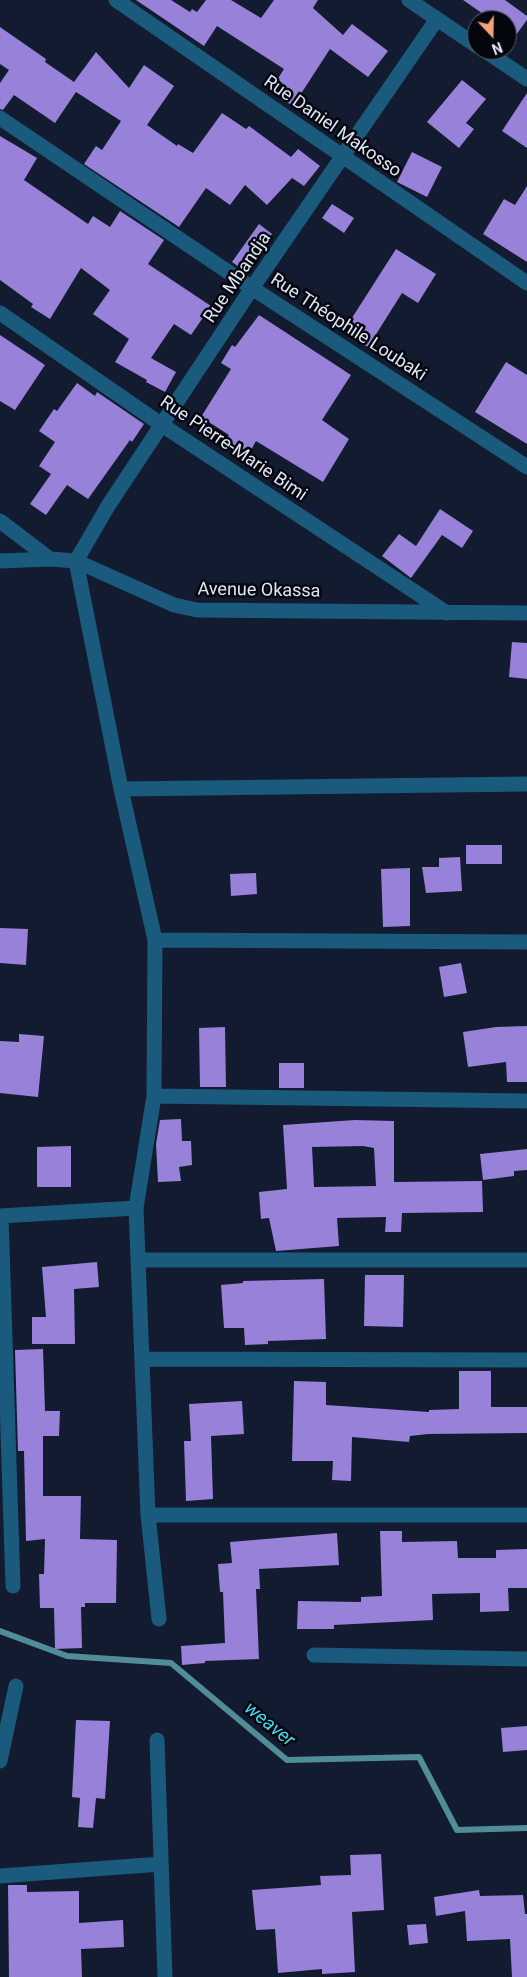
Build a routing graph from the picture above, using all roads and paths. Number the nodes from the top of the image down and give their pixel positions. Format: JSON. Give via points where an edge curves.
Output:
{"nodes":[{"id":1,"x":116,"y":0,"type":"edge"},
{"id":2,"x":409,"y":0,"type":"edge"},
{"id":3,"x":437,"y":19,"type":"junction"},
{"id":4,"x":467,"y":39,"type":"edge"},
{"id":5,"x":499,"y":60,"type":"edge"},
{"id":6,"x":527,"y":79,"type":"edge"},
{"id":7,"x":0,"y":118,"type":"edge"},
{"id":8,"x":343,"y":158,"type":"junction"},
{"id":9,"x":527,"y":284,"type":"edge"},
{"id":10,"x":252,"y":288,"type":"junction"},
{"id":11,"x":0,"y":313,"type":"edge"},
{"id":12,"x":162,"y":425,"type":"junction"},
{"id":13,"x":527,"y":467,"type":"edge"},
{"id":14,"x":0,"y":521,"type":"edge"},
{"id":15,"x":50,"y":559,"type":"junction"},
{"id":16,"x":0,"y":561,"type":"edge"},
{"id":17,"x":76,"y":561,"type":"junction"},
{"id":18,"x":447,"y":613,"type":"junction"},
{"id":19,"x":527,"y":613,"type":"edge"},
{"id":20,"x":527,"y":784,"type":"edge"},
{"id":21,"x":121,"y":789,"type":"junction"},
{"id":22,"x":155,"y":940,"type":"junction"},
{"id":23,"x":527,"y":942,"type":"edge"},
{"id":24,"x":154,"y":1096,"type":"junction"},
{"id":25,"x":527,"y":1101,"type":"edge"},
{"id":26,"x":136,"y":1208,"type":"junction"},
{"id":27,"x":1,"y":1216,"type":"edge"},
{"id":28,"x":138,"y":1260,"type":"junction"},
{"id":29,"x":527,"y":1260,"type":"edge"},
{"id":30,"x":142,"y":1359,"type":"junction"},
{"id":31,"x":527,"y":1360,"type":"edge"},
{"id":32,"x":148,"y":1515,"type":"junction"},
{"id":33,"x":527,"y":1515,"type":"edge"},
{"id":34,"x":13,"y":1586,"type":"dead end"},
{"id":35,"x":158,"y":1619,"type":"dead end"},
{"id":36,"x":314,"y":1655,"type":"dead end"},
{"id":37,"x":527,"y":1659,"type":"edge"},
{"id":38,"x":16,"y":1686,"type":"dead end"},
{"id":39,"x":157,"y":1740,"type":"dead end"},
{"id":40,"x":0,"y":1761,"type":"edge"},
{"id":41,"x":161,"y":1864,"type":"junction"},
{"id":42,"x":0,"y":1876,"type":"edge"},
{"id":43,"x":164,"y":1977,"type":"edge"}],
"edges":[{"from":1,"to":8,"type":"street","name":"Rue Daniel Makosso"},
{"from":2,"to":3,"type":"street"},
{"from":3,"to":4,"type":"street"},
{"from":3,"to":8,"type":"street","name":"Rue Mbandja"},
{"from":5,"to":6,"type":"street"},
{"from":7,"to":10,"type":"street","name":"Rue Théophile Loubaki"},
{"from":8,"to":9,"type":"street","name":"Rue Daniel Makosso"},
{"from":8,"to":10,"type":"street","name":"Rue Mbandja"},
{"from":10,"to":12,"type":"street","name":"Rue Mbandja"},
{"from":10,"to":13,"type":"street","name":"Rue Théophile Loubaki"},
{"from":11,"to":12,"type":"street","name":"Rue Pierre-Marie Bimi"},
{"from":12,"to":17,"type":"street","name":"Rue Mbandja"},
{"from":12,"to":18,"type":"street","name":"Rue Pierre-Marie Bimi"},
{"from":14,"to":15,"type":"street"},
{"from":15,"to":16,"type":"street","name":"Avenue Okassa"},
{"from":15,"to":17,"type":"street","name":"Avenue Okassa"},
{"from":17,"to":18,"type":"street","name":"Avenue Okassa","via":[[174,605],[197,610]]},
{"from":17,"to":21,"type":"street"},
{"from":18,"to":19,"type":"street","name":"Avenue Okassa"},
{"from":20,"to":21,"type":"street"},
{"from":21,"to":22,"type":"street"},
{"from":22,"to":23,"type":"street"},
{"from":22,"to":24,"type":"street"},
{"from":24,"to":25,"type":"street"},
{"from":24,"to":26,"type":"street"},
{"from":26,"to":27,"type":"street"},
{"from":26,"to":28,"type":"street"},
{"from":27,"to":34,"type":"street"},
{"from":28,"to":29,"type":"street"},
{"from":28,"to":30,"type":"street"},
{"from":30,"to":31,"type":"street"},
{"from":30,"to":32,"type":"street"},
{"from":32,"to":33,"type":"street"},
{"from":32,"to":35,"type":"street"},
{"from":36,"to":37,"type":"street"},
{"from":38,"to":40,"type":"street"},
{"from":39,"to":41,"type":"street"},
{"from":41,"to":42,"type":"street"},
{"from":41,"to":43,"type":"street"}]}
